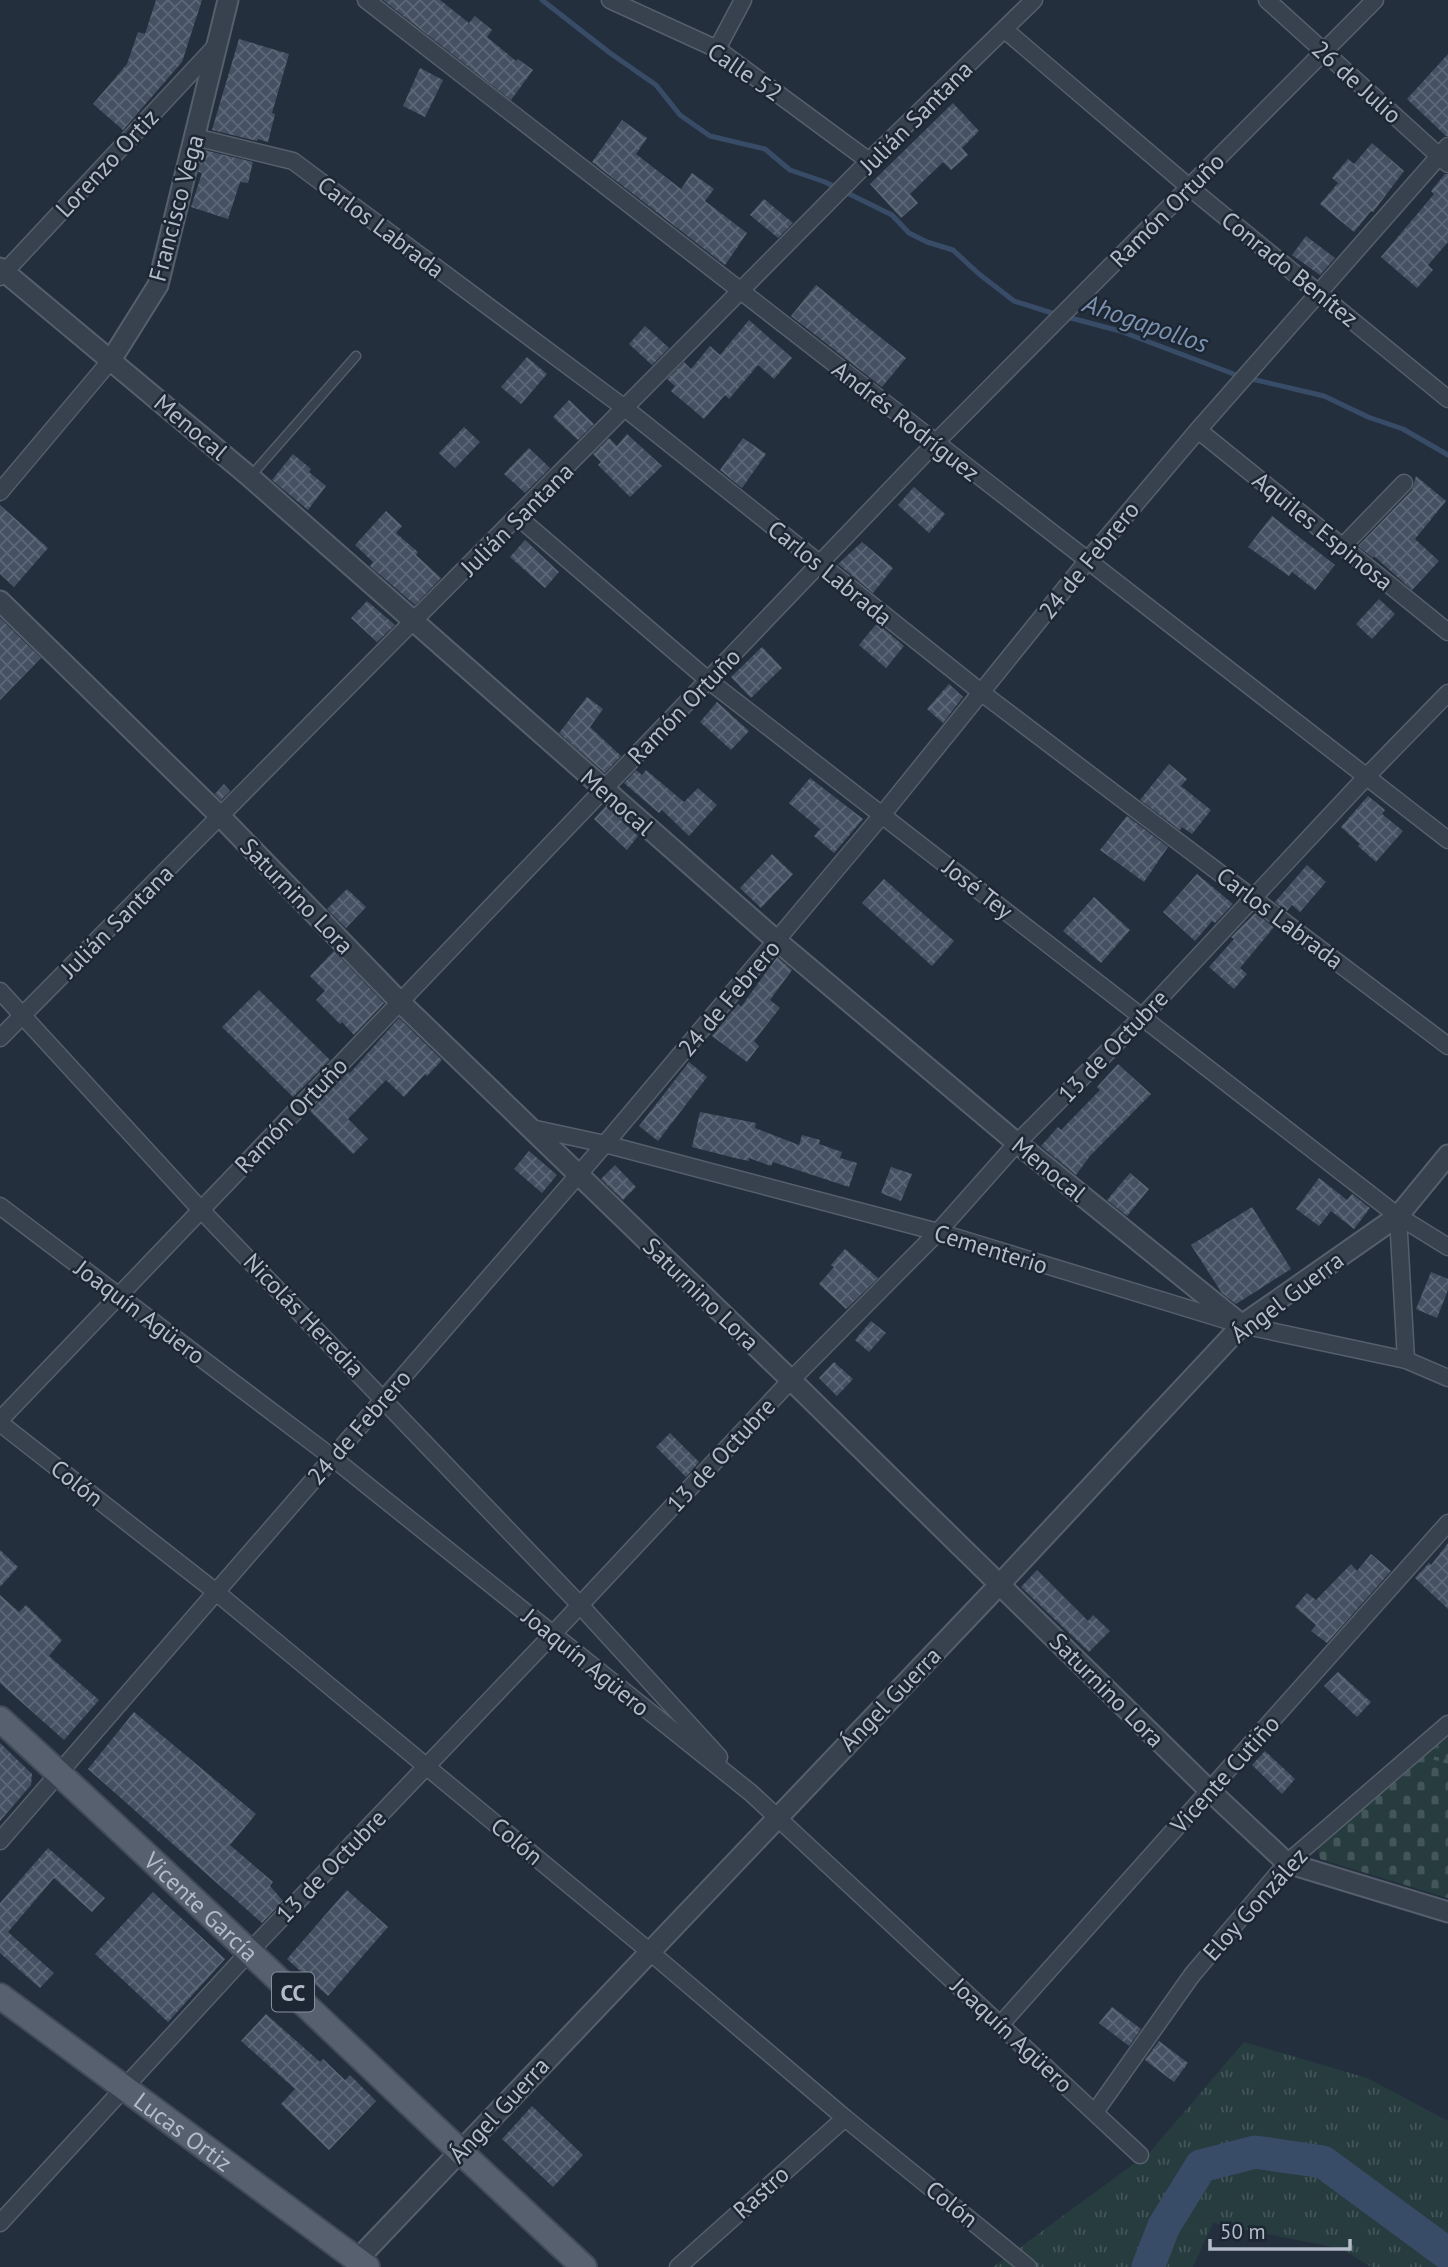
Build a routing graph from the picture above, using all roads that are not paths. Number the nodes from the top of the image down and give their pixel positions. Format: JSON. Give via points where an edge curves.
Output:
{"nodes":[{"id":1,"x":228,"y":0,"type":"edge"},
{"id":2,"x":366,"y":0,"type":"edge"},
{"id":3,"x":610,"y":0,"type":"edge"},
{"id":4,"x":743,"y":0,"type":"edge"},
{"id":5,"x":1034,"y":0,"type":"edge"},
{"id":6,"x":1267,"y":0,"type":"edge"},
{"id":7,"x":1375,"y":0,"type":"edge"},
{"id":8,"x":1005,"y":30,"type":"junction"},
{"id":9,"x":214,"y":48,"type":"junction"},
{"id":10,"x":717,"y":49,"type":"junction"},
{"id":11,"x":1324,"y":52,"type":"junction"},
{"id":12,"x":195,"y":136,"type":"junction"},
{"id":13,"x":1445,"y":156,"type":"edge"},
{"id":14,"x":869,"y":162,"type":"junction"},
{"id":15,"x":1189,"y":187,"type":"junction"},
{"id":16,"x":2,"y":272,"type":"edge"},
{"id":17,"x":741,"y":293,"type":"junction"},
{"id":18,"x":1319,"y":293,"type":"junction"},
{"id":19,"x":356,"y":356,"type":"dead end"},
{"id":20,"x":111,"y":360,"type":"junction"},
{"id":21,"x":1448,"y":398,"type":"edge"},
{"id":22,"x":626,"y":409,"type":"junction"},
{"id":23,"x":1198,"y":430,"type":"junction"},
{"id":24,"x":935,"y":443,"type":"junction"},
{"id":25,"x":250,"y":477,"type":"junction"},
{"id":26,"x":1404,"y":483,"type":"dead end"},
{"id":27,"x":0,"y":492,"type":"edge"},
{"id":28,"x":518,"y":517,"type":"junction"},
{"id":29,"x":1342,"y":547,"type":"junction"},
{"id":30,"x":1088,"y":560,"type":"junction"},
{"id":31,"x":819,"y":565,"type":"junction"},
{"id":32,"x":0,"y":601,"type":"edge"},
{"id":33,"x":415,"y":621,"type":"junction"},
{"id":34,"x":1448,"y":632,"type":"edge"},
{"id":35,"x":708,"y":680,"type":"junction"},
{"id":36,"x":982,"y":693,"type":"junction"},
{"id":37,"x":1448,"y":693,"type":"edge"},
{"id":38,"x":1368,"y":775,"type":"junction"},
{"id":39,"x":603,"y":790,"type":"junction"},
{"id":40,"x":882,"y":815,"type":"junction"},
{"id":41,"x":220,"y":817,"type":"junction"},
{"id":42,"x":1448,"y":840,"type":"edge"},
{"id":43,"x":1254,"y":899,"type":"junction"},
{"id":44,"x":777,"y":942,"type":"junction"},
{"id":45,"x":0,"y":991,"type":"edge"},
{"id":46,"x":400,"y":1002,"type":"junction"},
{"id":47,"x":23,"y":1015,"type":"junction"},
{"id":48,"x":1142,"y":1017,"type":"junction"},
{"id":49,"x":0,"y":1038,"type":"edge"},
{"id":50,"x":1448,"y":1046,"type":"edge"},
{"id":51,"x":531,"y":1128,"type":"junction"},
{"id":52,"x":1017,"y":1143,"type":"junction"},
{"id":53,"x":605,"y":1144,"type":"junction"},
{"id":54,"x":1448,"y":1155,"type":"edge"},
{"id":55,"x":578,"y":1175,"type":"junction"},
{"id":56,"x":0,"y":1206,"type":"edge"},
{"id":57,"x":201,"y":1210,"type":"junction"},
{"id":58,"x":1398,"y":1216,"type":"junction"},
{"id":59,"x":939,"y":1232,"type":"junction"},
{"id":60,"x":1448,"y":1247,"type":"edge"},
{"id":61,"x":119,"y":1296,"type":"junction"},
{"id":62,"x":1242,"y":1325,"type":"junction"},
{"id":63,"x":1406,"y":1360,"type":"junction"},
{"id":64,"x":1448,"y":1378,"type":"edge"},
{"id":65,"x":791,"y":1380,"type":"junction"},
{"id":66,"x":384,"y":1398,"type":"junction"},
{"id":67,"x":0,"y":1421,"type":"edge"},
{"id":68,"x":333,"y":1458,"type":"junction"},
{"id":69,"x":1448,"y":1524,"type":"edge"},
{"id":70,"x":1000,"y":1584,"type":"junction"},
{"id":71,"x":216,"y":1592,"type":"junction"},
{"id":72,"x":579,"y":1604,"type":"junction"},
{"id":73,"x":552,"y":1635,"type":"junction"},
{"id":74,"x":0,"y":1719,"type":"edge"},
{"id":75,"x":1448,"y":1724,"type":"edge"},
{"id":76,"x":428,"y":1766,"type":"junction"},
{"id":77,"x":59,"y":1773,"type":"junction"},
{"id":78,"x":1210,"y":1791,"type":"junction"},
{"id":79,"x":751,"y":1793,"type":"junction"},
{"id":80,"x":776,"y":1818,"type":"junction"},
{"id":81,"x":0,"y":1841,"type":"edge"},
{"id":82,"x":1287,"y":1863,"type":"junction"},
{"id":83,"x":1448,"y":1912,"type":"edge"},
{"id":84,"x":250,"y":1951,"type":"junction"},
{"id":85,"x":649,"y":1951,"type":"junction"},
{"id":86,"x":0,"y":1996,"type":"edge"},
{"id":87,"x":1001,"y":2024,"type":"junction"},
{"id":88,"x":124,"y":2087,"type":"junction"},
{"id":89,"x":1094,"y":2112,"type":"junction"},
{"id":90,"x":845,"y":2118,"type":"junction"},
{"id":91,"x":460,"y":2152,"type":"junction"},
{"id":92,"x":1140,"y":2155,"type":"dead end"},
{"id":93,"x":0,"y":2223,"type":"edge"},
{"id":94,"x":358,"y":2265,"type":"edge"},
{"id":95,"x":584,"y":2267,"type":"edge"},
{"id":96,"x":678,"y":2267,"type":"edge"},
{"id":97,"x":1028,"y":2267,"type":"edge"}],
"edges":[{"from":1,"to":9,"type":"street","name":"Francisco Vega"},
{"from":2,"to":17,"type":"street","name":"Andrés Rodríguez"},
{"from":3,"to":10,"type":"street","name":"Calle 52"},
{"from":4,"to":10,"type":"street"},
{"from":5,"to":8,"type":"street","name":"Julián Santana"},
{"from":6,"to":11,"type":"street","name":"26 de Julio"},
{"from":7,"to":11,"type":"street","name":"Ramón Ortuño"},
{"from":8,"to":14,"type":"street","name":"Julián Santana"},
{"from":8,"to":15,"type":"street","name":"Conrado Benítez"},
{"from":9,"to":12,"type":"street","name":"Francisco Vega"},
{"from":9,"to":16,"type":"street","name":"Lorenzo Ortiz"},
{"from":10,"to":14,"type":"street","name":"Calle 52"},
{"from":11,"to":13,"type":"street","name":"26 de Julio"},
{"from":11,"to":15,"type":"street","name":"Ramón Ortuño"},
{"from":12,"to":20,"type":"street","name":"Francisco Vega","via":[[158,285]]},
{"from":12,"to":22,"type":"street","name":"Carlos Labrada","via":[[293,161]]},
{"from":13,"to":18,"type":"street","name":"24 de Febrero"},
{"from":14,"to":17,"type":"street","name":"Julián Santana"},
{"from":15,"to":18,"type":"street","name":"Conrado Benítez"},
{"from":15,"to":24,"type":"street","name":"Ramón Ortuño"},
{"from":16,"to":20,"type":"street","name":"Menocal"},
{"from":17,"to":22,"type":"street","name":"Julián Santana"},
{"from":17,"to":24,"type":"street","name":"Andrés Rodríguez"},
{"from":18,"to":21,"type":"street","name":"Conrado Benítez"},
{"from":18,"to":23,"type":"street","name":"24 de Febrero"},
{"from":19,"to":25,"type":"lane"},
{"from":20,"to":25,"type":"street","name":"Menocal"},
{"from":20,"to":27,"type":"street","name":"Francisco Vega"},
{"from":22,"to":28,"type":"street","name":"Julián Santana"},
{"from":22,"to":31,"type":"street","name":"Carlos Labrada"},
{"from":23,"to":29,"type":"street","name":"Aquiles Espinosa"},
{"from":23,"to":30,"type":"street","name":"24 de Febrero"},
{"from":24,"to":30,"type":"street","name":"Andrés Rodríguez"},
{"from":24,"to":31,"type":"street","name":"Ramón Ortuño"},
{"from":25,"to":33,"type":"street","name":"Menocal"},
{"from":26,"to":29,"type":"street"},
{"from":28,"to":33,"type":"street","name":"Julián Santana"},
{"from":28,"to":35,"type":"street","name":"José Tey"},
{"from":29,"to":34,"type":"street","name":"Aquiles Espinosa"},
{"from":30,"to":36,"type":"street","name":"24 de Febrero"},
{"from":30,"to":38,"type":"street","name":"Andrés Rodríguez"},
{"from":31,"to":35,"type":"street","name":"Ramón Ortuño"},
{"from":31,"to":36,"type":"street","name":"Carlos Labrada"},
{"from":32,"to":41,"type":"street","name":"Saturnino Lora"},
{"from":33,"to":39,"type":"street","name":"Menocal"},
{"from":33,"to":41,"type":"street","name":"Julián Santana"},
{"from":35,"to":39,"type":"street","name":"Ramón Ortuño"},
{"from":35,"to":40,"type":"street","name":"José Tey"},
{"from":36,"to":40,"type":"street","name":"24 de Febrero"},
{"from":36,"to":43,"type":"street","name":"Carlos Labrada"},
{"from":37,"to":38,"type":"street","name":"13 de Octubre"},
{"from":38,"to":42,"type":"street","name":"Andrés Rodríguez"},
{"from":38,"to":43,"type":"street","name":"13 de Octubre"},
{"from":39,"to":44,"type":"street","name":"Menocal"},
{"from":39,"to":46,"type":"street","name":"Ramón Ortuño"},
{"from":40,"to":44,"type":"street","name":"24 de Febrero"},
{"from":40,"to":48,"type":"street","name":"José Tey"},
{"from":41,"to":46,"type":"street","name":"Saturnino Lora"},
{"from":41,"to":47,"type":"street","name":"Julián Santana"},
{"from":43,"to":48,"type":"street","name":"13 de Octubre"},
{"from":43,"to":50,"type":"street","name":"Carlos Labrada"},
{"from":44,"to":52,"type":"street","name":"Menocal"},
{"from":44,"to":53,"type":"street","name":"24 de Febrero"},
{"from":45,"to":47,"type":"street","name":"Nicolás Heredia"},
{"from":46,"to":51,"type":"street","name":"Saturnino Lora"},
{"from":46,"to":57,"type":"street","name":"Ramón Ortuño"},
{"from":47,"to":49,"type":"street","name":"Julián Santana"},
{"from":47,"to":57,"type":"street","name":"Nicolás Heredia"},
{"from":48,"to":52,"type":"street","name":"13 de Octubre"},
{"from":48,"to":58,"type":"street","name":"José Tey"},
{"from":51,"to":53,"type":"street","name":"Cementerio"},
{"from":51,"to":55,"type":"street","name":"Saturnino Lora"},
{"from":52,"to":59,"type":"street","name":"13 de Octubre"},
{"from":52,"to":62,"type":"street","name":"Menocal"},
{"from":53,"to":55,"type":"street","name":"24 de Febrero"},
{"from":53,"to":59,"type":"street","name":"Cementerio"},
{"from":54,"to":58,"type":"street","name":"Ángel Guerra"},
{"from":55,"to":65,"type":"street","name":"Saturnino Lora"},
{"from":55,"to":66,"type":"street","name":"24 de Febrero"},
{"from":56,"to":61,"type":"street","name":"Joaquín Agüero"},
{"from":57,"to":61,"type":"street","name":"Ramón Ortuño"},
{"from":57,"to":66,"type":"street","name":"Nicolás Heredia"},
{"from":58,"to":60,"type":"street","name":"José Tey"},
{"from":58,"to":62,"type":"street","name":"Ángel Guerra"},
{"from":58,"to":63,"type":"street"},
{"from":59,"to":62,"type":"street","name":"Cementerio"},
{"from":59,"to":65,"type":"street","name":"13 de Octubre"},
{"from":61,"to":67,"type":"street","name":"Ramón Ortuño"},
{"from":61,"to":68,"type":"street","name":"Joaquín Agüero"},
{"from":62,"to":63,"type":"street","name":"Cementerio"},
{"from":62,"to":70,"type":"street","name":"Ángel Guerra"},
{"from":63,"to":64,"type":"street","name":"Cementerio"},
{"from":65,"to":70,"type":"street","name":"Saturnino Lora"},
{"from":65,"to":72,"type":"street","name":"13 de Octubre"},
{"from":66,"to":68,"type":"street","name":"24 de Febrero"},
{"from":66,"to":72,"type":"street","name":"Nicolás Heredia"},
{"from":67,"to":71,"type":"street","name":"Colón"},
{"from":68,"to":71,"type":"street","name":"24 de Febrero"},
{"from":68,"to":73,"type":"street","name":"Joaquín Agüero"},
{"from":69,"to":78,"type":"street","name":"Vicente Cutiño"},
{"from":70,"to":78,"type":"street","name":"Saturnino Lora"},
{"from":70,"to":80,"type":"street","name":"Ángel Guerra"},
{"from":71,"to":76,"type":"street","name":"Colón"},
{"from":71,"to":77,"type":"street","name":"24 de Febrero"},
{"from":72,"to":73,"type":"street","name":"13 de Octubre"},
{"from":72,"to":79,"type":"street","name":"Nicolás Heredia"},
{"from":73,"to":76,"type":"street","name":"13 de Octubre"},
{"from":73,"to":79,"type":"street","name":"Joaquín Agüero"},
{"from":74,"to":77,"type":"main road","name":"Vicente García","number":"CC"},
{"from":75,"to":82,"type":"street","name":"Eloy González"},
{"from":76,"to":84,"type":"street","name":"13 de Octubre"},
{"from":76,"to":85,"type":"street","name":"Colón"},
{"from":77,"to":81,"type":"street","name":"24 de Febrero"},
{"from":77,"to":84,"type":"main road","name":"Vicente García","number":"CC"},
{"from":78,"to":82,"type":"street","name":"Saturnino Lora"},
{"from":78,"to":87,"type":"street","name":"Vicente Cutiño"},
{"from":79,"to":80,"type":"street","name":"Joaquín Agüero"},
{"from":80,"to":85,"type":"street","name":"Ángel Guerra"},
{"from":80,"to":87,"type":"street","name":"Joaquín Agüero"},
{"from":82,"to":83,"type":"street","name":"Saturnino Lora"},
{"from":82,"to":89,"type":"street","name":"Eloy González","via":[[1192,1975]]},
{"from":84,"to":88,"type":"street","name":"13 de Octubre"},
{"from":84,"to":91,"type":"main road","name":"Vicente García","number":"CC"},
{"from":85,"to":90,"type":"street","name":"Colón"},
{"from":85,"to":91,"type":"street","name":"Ángel Guerra"},
{"from":86,"to":88,"type":"main road","name":"Lucas Ortiz"},
{"from":87,"to":89,"type":"street","name":"Joaquín Agüero"},
{"from":88,"to":93,"type":"street","name":"13 de Octubre"},
{"from":88,"to":94,"type":"main road","name":"Lucas Ortiz"},
{"from":89,"to":92,"type":"street","name":"Joaquín Agüero"},
{"from":90,"to":96,"type":"street","name":"Rastro"},
{"from":90,"to":97,"type":"street","name":"Colón"},
{"from":91,"to":94,"type":"street","name":"Ángel Guerra"},
{"from":91,"to":95,"type":"main road","name":"Vicente García","number":"CC"}]}
